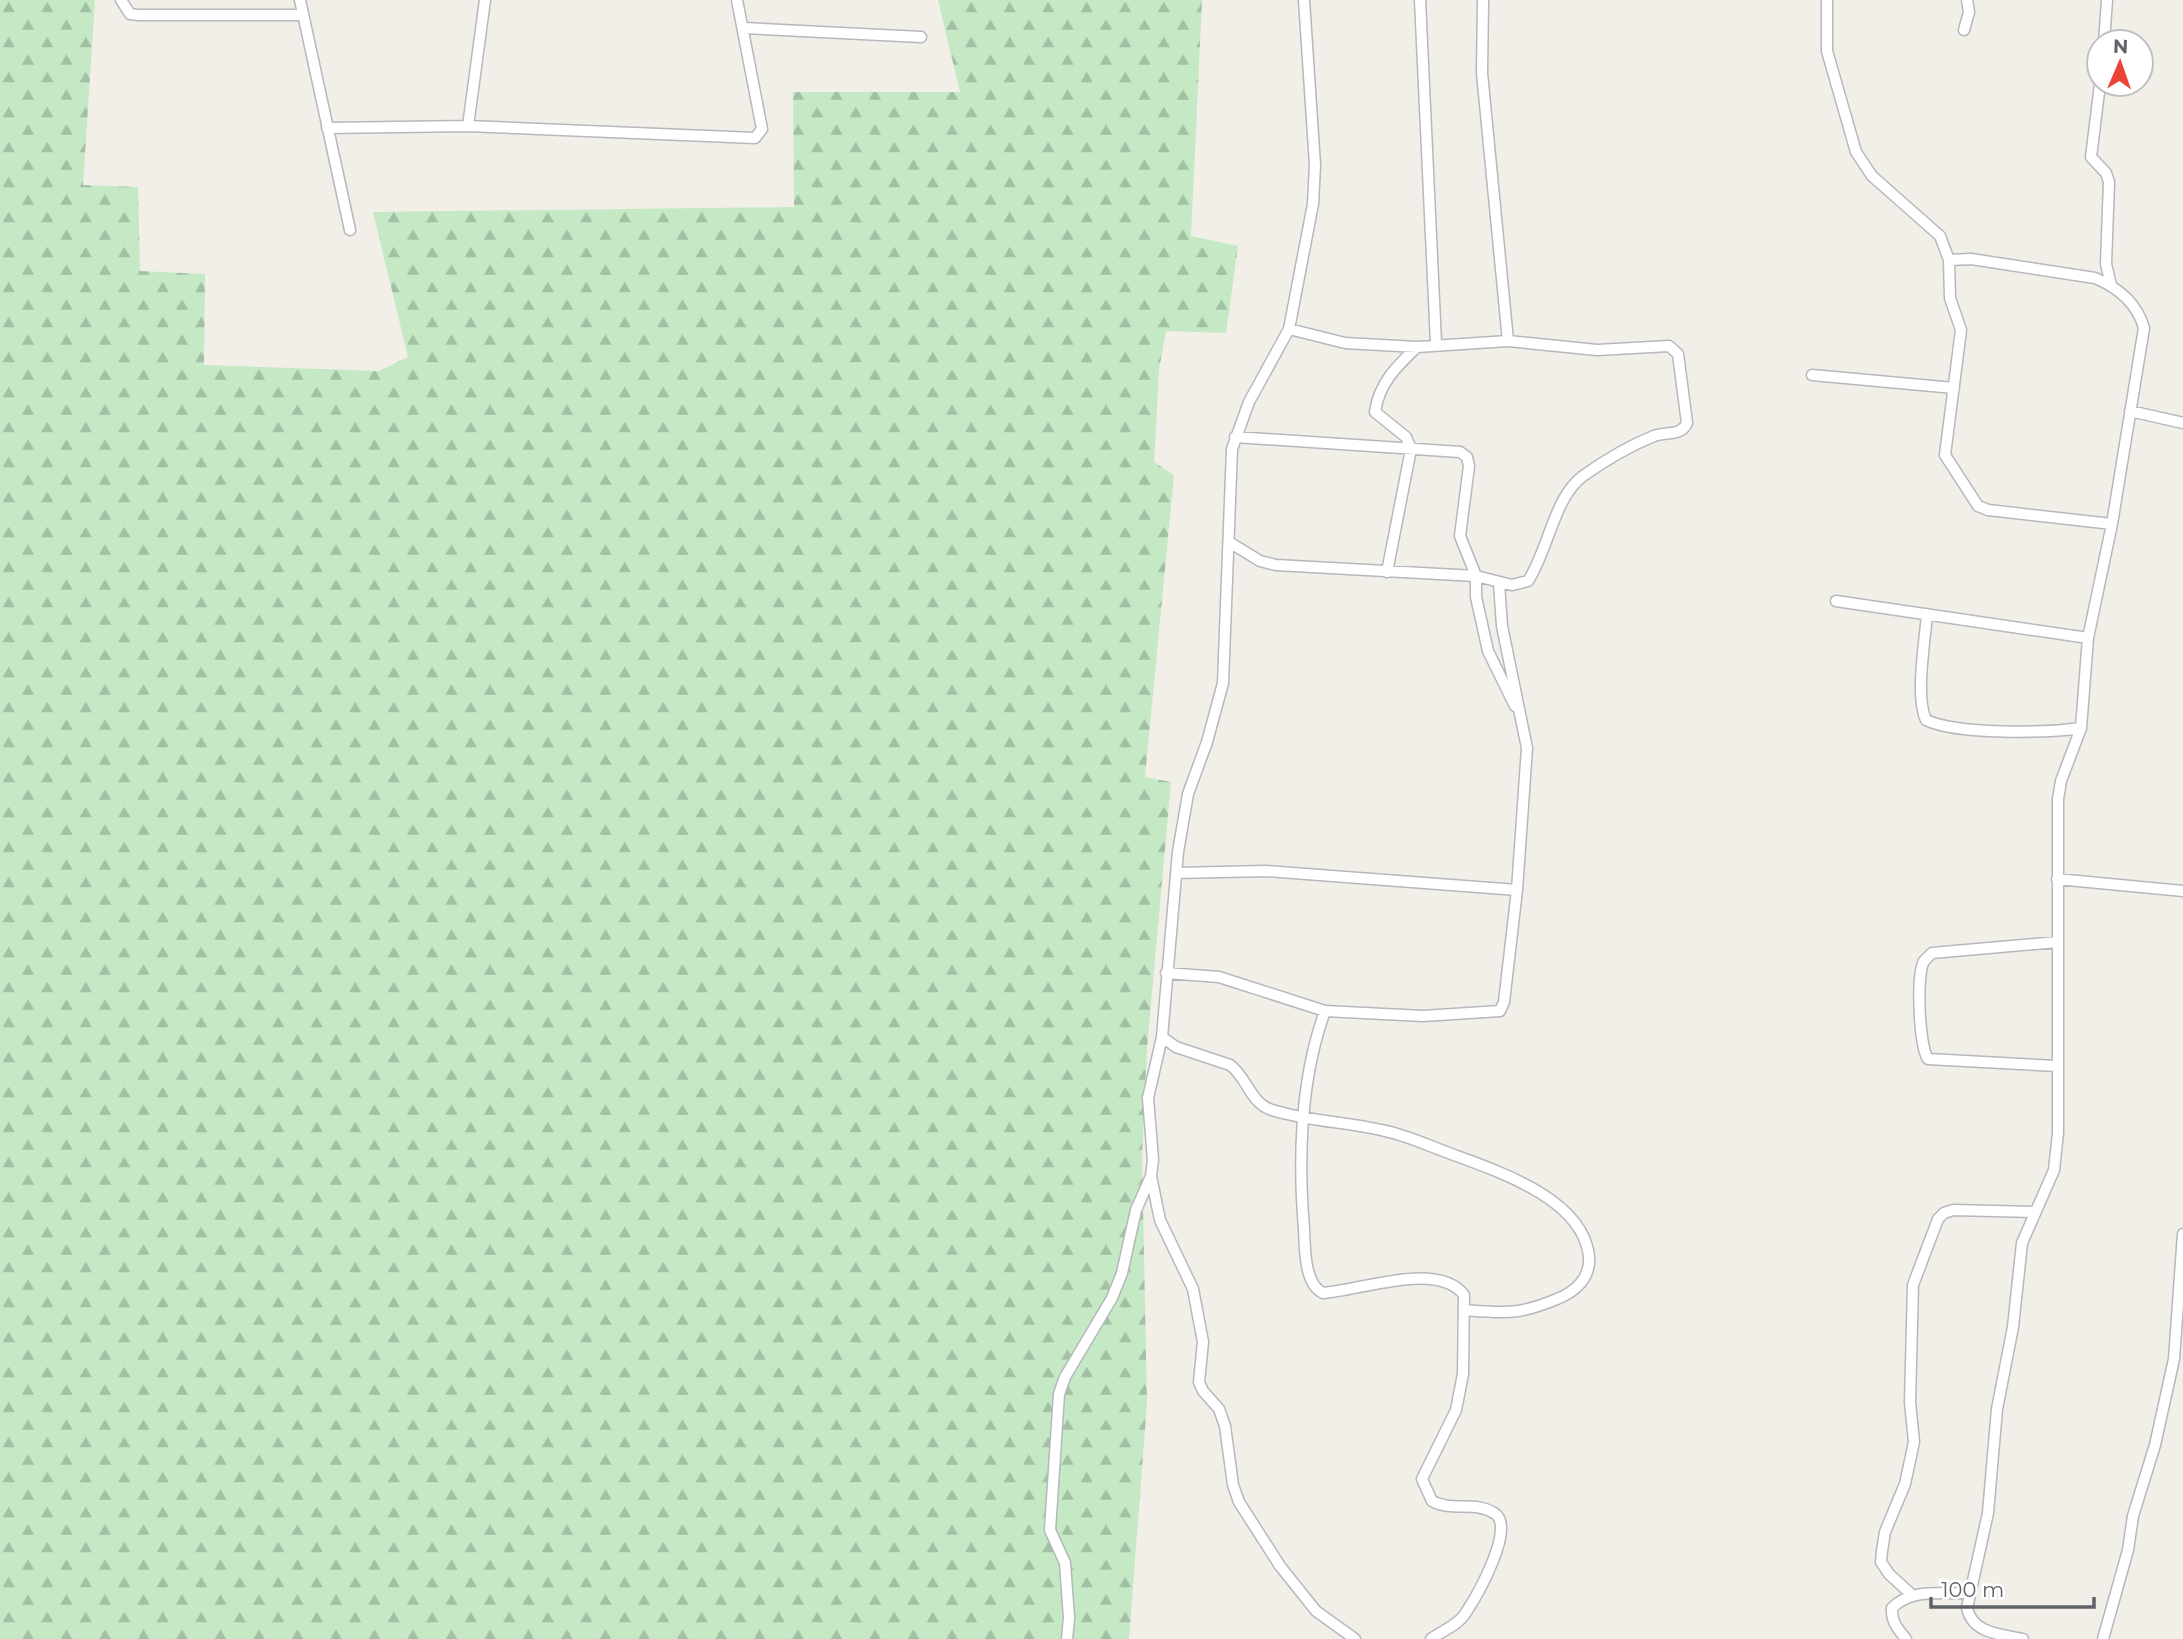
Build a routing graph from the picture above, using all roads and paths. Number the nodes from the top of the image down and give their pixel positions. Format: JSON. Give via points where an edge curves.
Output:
{"nodes":[{"id":1,"x":121,"y":0,"type":"edge"},
{"id":2,"x":299,"y":0,"type":"edge"},
{"id":3,"x":485,"y":0,"type":"edge"},
{"id":4,"x":737,"y":0,"type":"edge"},
{"id":5,"x":1304,"y":0,"type":"edge"},
{"id":6,"x":1420,"y":0,"type":"edge"},
{"id":7,"x":1483,"y":0,"type":"edge"},
{"id":8,"x":1827,"y":0,"type":"edge"},
{"id":9,"x":1967,"y":0,"type":"edge"},
{"id":10,"x":2106,"y":0,"type":"edge"},
{"id":11,"x":303,"y":15,"type":"junction"},
{"id":12,"x":744,"y":28,"type":"junction"},
{"id":13,"x":2105,"y":28,"type":"edge"},
{"id":14,"x":1964,"y":30,"type":"dead end"},
{"id":15,"x":921,"y":37,"type":"dead end"},
{"id":16,"x":2098,"y":98,"type":"edge"},
{"id":17,"x":468,"y":126,"type":"junction"},
{"id":18,"x":327,"y":128,"type":"junction"},
{"id":19,"x":350,"y":230,"type":"dead end"},
{"id":20,"x":1949,"y":260,"type":"junction"},
{"id":21,"x":2111,"y":285,"type":"junction"},
{"id":22,"x":1289,"y":329,"type":"junction"},
{"id":23,"x":1508,"y":341,"type":"junction"},
{"id":24,"x":1436,"y":343,"type":"junction"},
{"id":25,"x":1417,"y":346,"type":"junction"},
{"id":26,"x":1812,"y":375,"type":"dead end"},
{"id":27,"x":1954,"y":388,"type":"junction"},
{"id":28,"x":2130,"y":411,"type":"junction"},
{"id":29,"x":2183,"y":423,"type":"edge"},
{"id":30,"x":1235,"y":437,"type":"junction"},
{"id":31,"x":1411,"y":449,"type":"junction"},
{"id":32,"x":2112,"y":524,"type":"junction"},
{"id":33,"x":1229,"y":542,"type":"junction"},
{"id":34,"x":1387,"y":572,"type":"junction"},
{"id":35,"x":1476,"y":576,"type":"junction"},
{"id":36,"x":1499,"y":583,"type":"junction"},
{"id":37,"x":1836,"y":601,"type":"dead end"},
{"id":38,"x":1927,"y":614,"type":"junction"},
{"id":39,"x":2088,"y":638,"type":"junction"},
{"id":40,"x":1520,"y":715,"type":"junction"},
{"id":41,"x":2081,"y":728,"type":"junction"},
{"id":42,"x":1176,"y":873,"type":"junction"},
{"id":43,"x":2057,"y":879,"type":"junction"},
{"id":44,"x":1517,"y":890,"type":"junction"},
{"id":45,"x":2183,"y":891,"type":"edge"},
{"id":46,"x":2058,"y":942,"type":"junction"},
{"id":47,"x":1166,"y":973,"type":"junction"},
{"id":48,"x":1325,"y":1011,"type":"junction"},
{"id":49,"x":1162,"y":1037,"type":"junction"},
{"id":50,"x":2057,"y":1066,"type":"junction"},
{"id":51,"x":1304,"y":1116,"type":"junction"},
{"id":52,"x":1151,"y":1176,"type":"junction"},
{"id":53,"x":2035,"y":1212,"type":"junction"},
{"id":54,"x":2183,"y":1234,"type":"edge"},
{"id":55,"x":2183,"y":1246,"type":"edge"},
{"id":56,"x":1464,"y":1310,"type":"junction"},
{"id":57,"x":1969,"y":1590,"type":"junction"},
{"id":58,"x":1912,"y":1595,"type":"junction"},
{"id":59,"x":1066,"y":1639,"type":"edge"},
{"id":60,"x":1354,"y":1639,"type":"edge"},
{"id":61,"x":1431,"y":1639,"type":"edge"},
{"id":62,"x":1906,"y":1639,"type":"edge"},
{"id":63,"x":2023,"y":1639,"type":"edge"},
{"id":64,"x":2103,"y":1639,"type":"edge"}],
"edges":[{"from":1,"to":11,"type":"street","via":[[130,14],[138,15]]},
{"from":2,"to":11,"type":"street"},
{"from":3,"to":17,"type":"street"},
{"from":4,"to":12,"type":"street"},
{"from":5,"to":22,"type":"street","via":[[1315,166],[1313,205]]},
{"from":6,"to":24,"type":"street"},
{"from":7,"to":23,"type":"street","via":[[1482,73]]},
{"from":8,"to":20,"type":"street","via":[[1827,51],[1856,152],[1872,176],[1940,236]]},
{"from":9,"to":14,"type":"street"},
{"from":10,"to":13,"type":"street"},
{"from":11,"to":18,"type":"street"},
{"from":12,"to":15,"type":"street"},
{"from":12,"to":17,"type":"street","via":[[762,129],[755,138]]},
{"from":16,"to":21,"type":"street","via":[[2091,157],[2109,182],[2106,264]]},
{"from":17,"to":18,"type":"street"},
{"from":18,"to":19,"type":"street"},
{"from":20,"to":21,"type":"street","via":[[1971,259],[2095,278]]},
{"from":20,"to":27,"type":"street","via":[[1950,298],[1961,330]]},
{"from":21,"to":28,"type":"street","via":[[2140,312],[2144,328]]},
{"from":22,"to":25,"type":"street","via":[[1345,343]]},
{"from":22,"to":30,"type":"street"},
{"from":23,"to":24,"type":"street"},
{"from":23,"to":36,"type":"street","via":[[1597,350],[1669,346],[1675,349],[1687,424],[1677,433],[1656,434],[1580,478],[1567,492],[1528,581]]},
{"from":24,"to":25,"type":"street"},
{"from":25,"to":31,"type":"street","via":[[1388,375],[1375,412],[1406,437]]},
{"from":26,"to":27,"type":"street"},
{"from":27,"to":32,"type":"street","via":[[1945,455],[1978,506],[1999,513]]},
{"from":28,"to":29,"type":"street"},
{"from":28,"to":32,"type":"street"},
{"from":30,"to":31,"type":"street"},
{"from":30,"to":33,"type":"street","via":[[1229,469]]},
{"from":31,"to":34,"type":"street"},
{"from":31,"to":35,"type":"street","via":[[1460,452],[1467,457],[1460,536]]},
{"from":32,"to":39,"type":"street"},
{"from":33,"to":34,"type":"street","via":[[1276,565]]},
{"from":33,"to":42,"type":"street","via":[[1223,683],[1188,794]]},
{"from":34,"to":35,"type":"street"},
{"from":35,"to":36,"type":"street"},
{"from":35,"to":40,"type":"street","via":[[1488,651]]},
{"from":36,"to":40,"type":"street","via":[[1502,626]]},
{"from":37,"to":38,"type":"street"},
{"from":38,"to":39,"type":"street"},
{"from":38,"to":41,"type":"street","via":[[1926,720],[2024,731]]},
{"from":39,"to":41,"type":"street"},
{"from":40,"to":44,"type":"street","via":[[1527,748]]},
{"from":41,"to":43,"type":"street","via":[[2061,781]]},
{"from":42,"to":44,"type":"street","via":[[1266,871]]},
{"from":42,"to":47,"type":"street"},
{"from":43,"to":45,"type":"street"},
{"from":43,"to":46,"type":"street"},
{"from":44,"to":48,"type":"street","via":[[1500,1011],[1423,1016]]},
{"from":46,"to":50,"type":"street"},
{"from":46,"to":50,"type":"street","via":[[1931,953],[1921,975],[1922,1045],[1928,1059]]},
{"from":47,"to":48,"type":"street","via":[[1219,977]]},
{"from":47,"to":49,"type":"street"},
{"from":48,"to":51,"type":"street","via":[[1312,1054]]},
{"from":49,"to":51,"type":"street","via":[[1176,1047],[1237,1070],[1262,1105]]},
{"from":49,"to":52,"type":"street","via":[[1148,1098]]},
{"from":50,"to":53,"type":"street","via":[[2054,1170]]},
{"from":51,"to":56,"type":"street","via":[[1301,1190],[1305,1248],[1315,1289],[1335,1292],[1395,1280],[1444,1281],[1457,1285],[1464,1295]]},
{"from":51,"to":56,"type":"street","via":[[1383,1130],[1500,1171],[1573,1220],[1585,1237],[1590,1264],[1581,1283],[1567,1295],[1515,1314]]},
{"from":52,"to":59,"type":"street","via":[[1136,1210],[1112,1298],[1059,1394],[1050,1530],[1065,1563]]},
{"from":52,"to":60,"type":"street","via":[[1160,1220],[1193,1289],[1203,1342],[1199,1382],[1219,1409],[1239,1502],[1316,1611]]},
{"from":53,"to":57,"type":"street","via":[[2022,1243],[2013,1327],[1997,1409],[1988,1513]]},
{"from":53,"to":58,"type":"street","via":[[1944,1213],[1918,1267],[1911,1301],[1914,1442],[1905,1484],[1885,1532],[1881,1562]]},
{"from":54,"to":55,"type":"street"},
{"from":55,"to":64,"type":"street","via":[[2174,1359]]},
{"from":56,"to":61,"type":"street","via":[[1463,1374],[1456,1410],[1422,1479],[1432,1501],[1451,1508],[1486,1508],[1500,1517],[1504,1526],[1495,1556],[1465,1615]]},
{"from":57,"to":58,"type":"street"},
{"from":57,"to":63,"type":"street","via":[[1970,1621],[1979,1629]]},
{"from":58,"to":62,"type":"street","via":[[1892,1608],[1893,1622]]}]}
